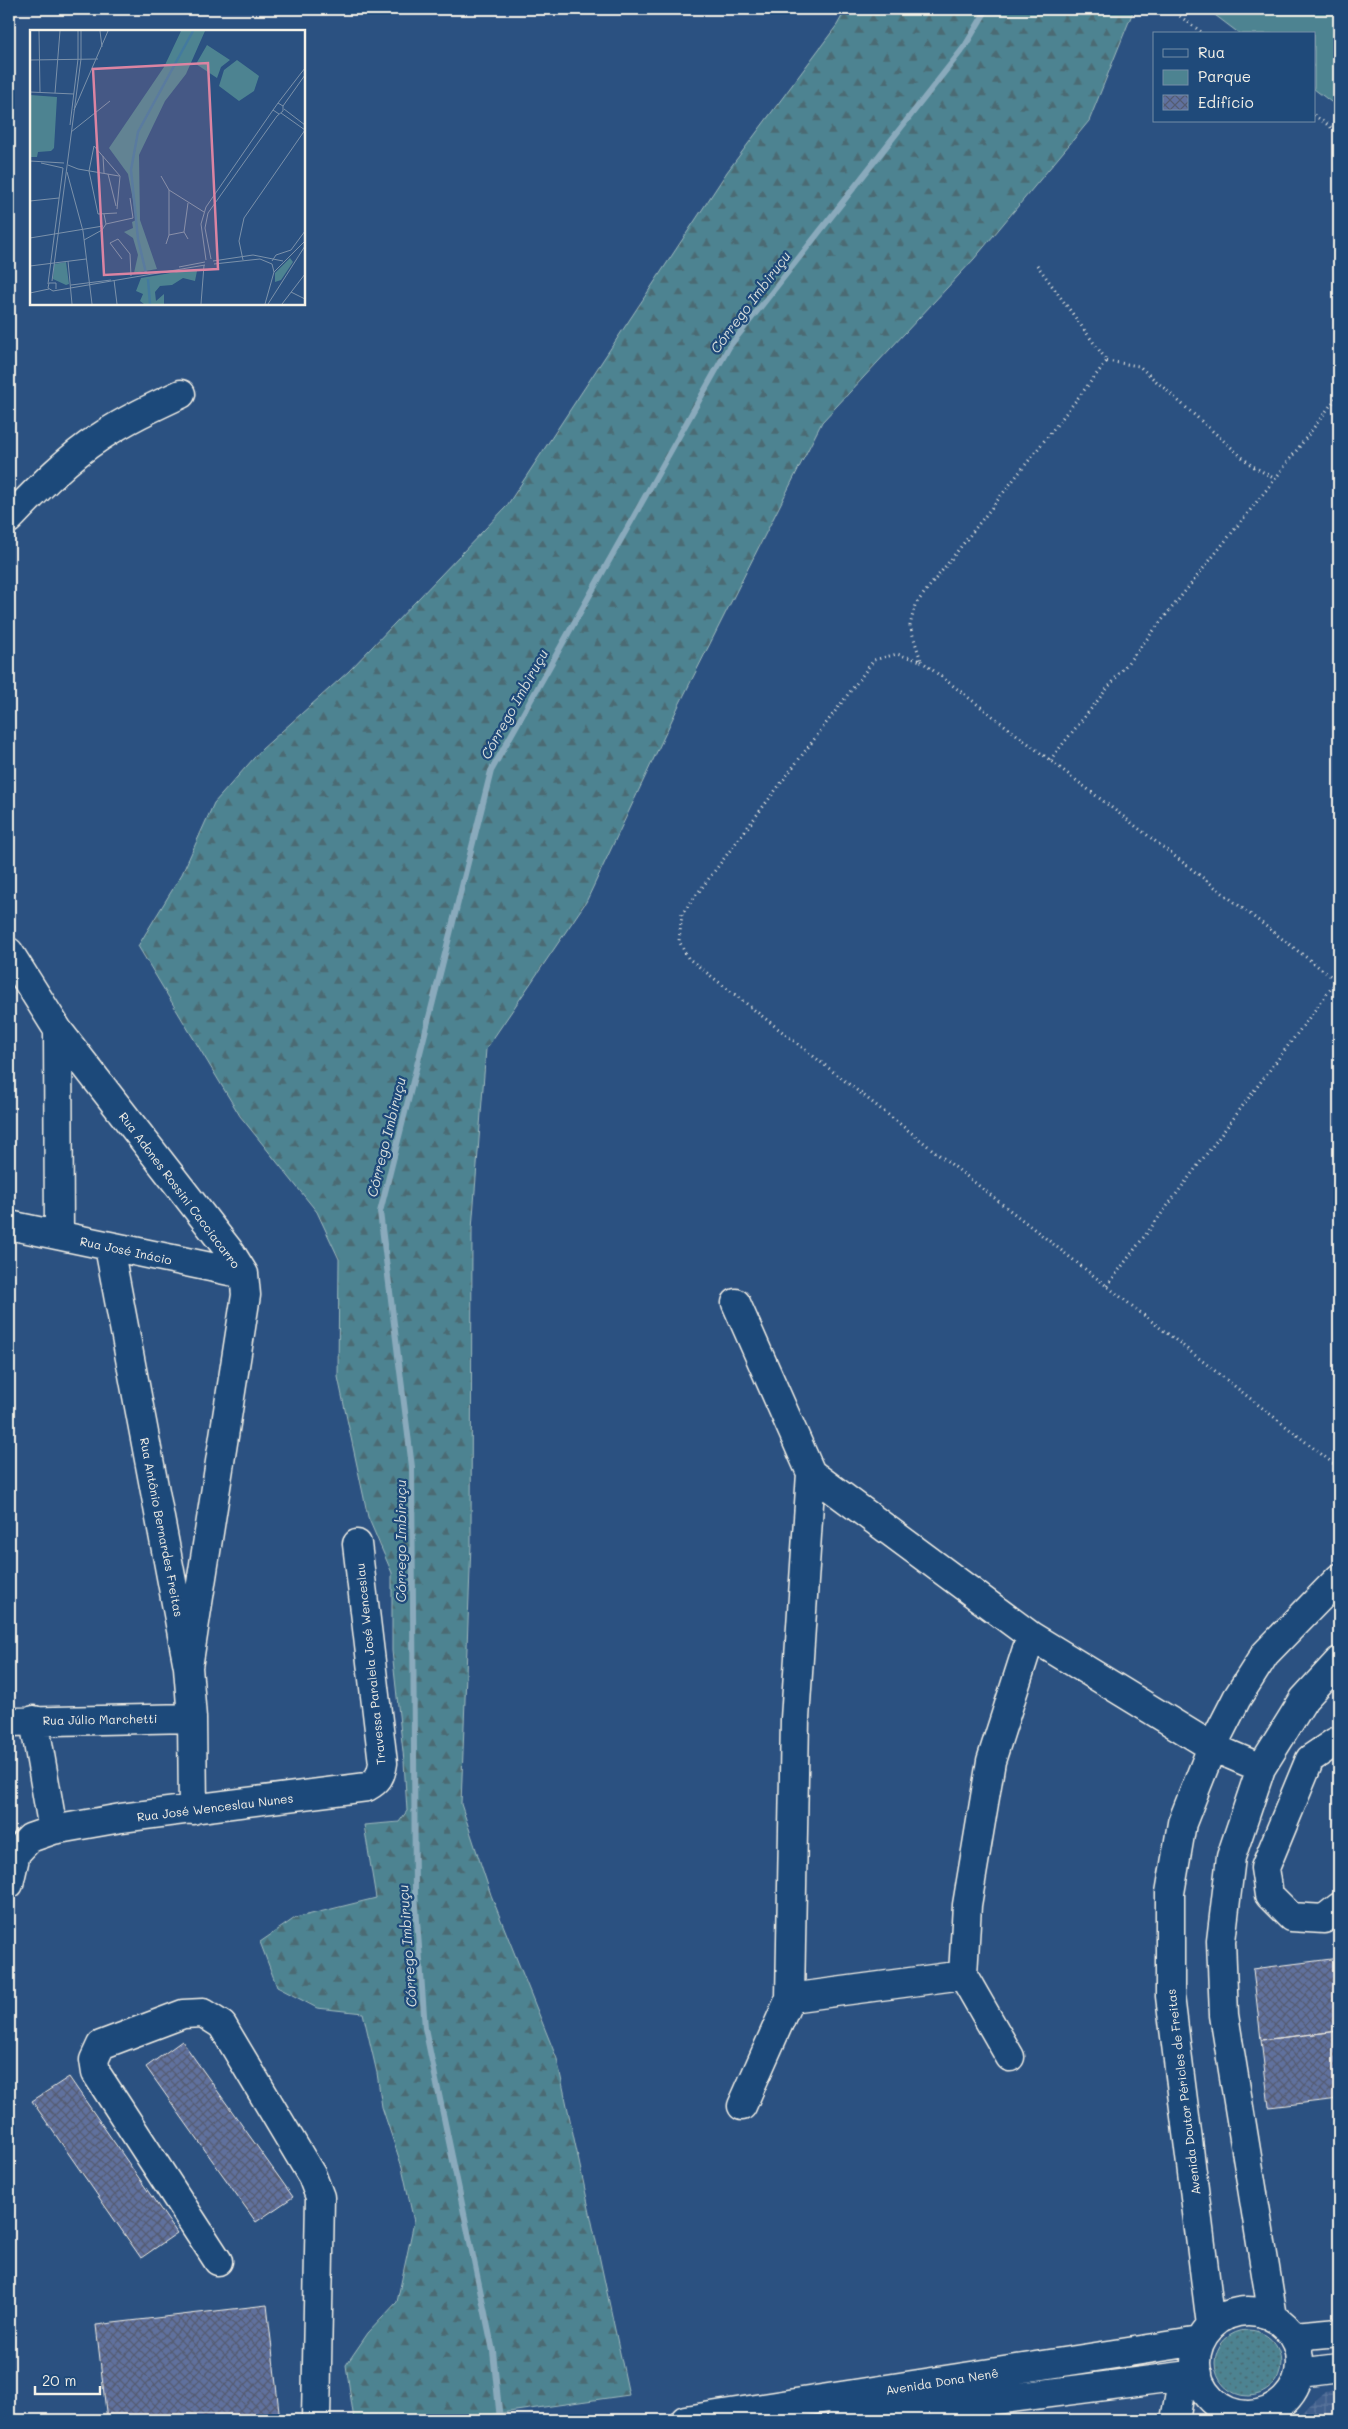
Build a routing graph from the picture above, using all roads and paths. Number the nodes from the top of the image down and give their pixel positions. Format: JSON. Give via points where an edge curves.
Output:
{"nodes":[{"id":1,"x":1181,"y":9,"type":"edge"},
{"id":2,"x":1201,"y":32,"type":"edge"},
{"id":3,"x":1316,"y":116,"type":"edge"},
{"id":4,"x":1339,"y":133,"type":"edge"},
{"id":5,"x":1037,"y":265,"type":"dead end"},
{"id":6,"x":1108,"y":361,"type":"junction"},
{"id":7,"x":181,"y":394,"type":"dead end"},
{"id":8,"x":1339,"y":394,"type":"edge"},
{"id":9,"x":1274,"y":479,"type":"junction"},
{"id":10,"x":9,"y":519,"type":"edge"},
{"id":11,"x":921,"y":661,"type":"junction"},
{"id":12,"x":1050,"y":760,"type":"junction"},
{"id":13,"x":9,"y":952,"type":"edge"},
{"id":14,"x":1338,"y":979,"type":"edge"},
{"id":15,"x":58,"y":1030,"type":"junction"},
{"id":16,"x":9,"y":1225,"type":"edge"},
{"id":17,"x":59,"y":1235,"type":"junction"},
{"id":18,"x":109,"y":1247,"type":"junction"},
{"id":19,"x":244,"y":1274,"type":"junction"},
{"id":20,"x":1107,"y":1286,"type":"junction"},
{"id":21,"x":736,"y":1303,"type":"dead end"},
{"id":22,"x":1339,"y":1468,"type":"edge"},
{"id":23,"x":811,"y":1473,"type":"junction"},
{"id":24,"x":357,"y":1544,"type":"dead end"},
{"id":25,"x":1339,"y":1578,"type":"edge"},
{"id":26,"x":1031,"y":1636,"type":"junction"},
{"id":27,"x":1339,"y":1661,"type":"edge"},
{"id":28,"x":188,"y":1667,"type":"junction"},
{"id":29,"x":192,"y":1718,"type":"junction"},
{"id":30,"x":22,"y":1721,"type":"edge"},
{"id":31,"x":1339,"y":1742,"type":"edge"},
{"id":32,"x":1212,"y":1747,"type":"junction"},
{"id":33,"x":1261,"y":1768,"type":"junction"},
{"id":34,"x":376,"y":1782,"type":"joint"},
{"id":35,"x":193,"y":1810,"type":"junction"},
{"id":36,"x":1246,"y":1812,"type":"junction"},
{"id":37,"x":1282,"y":1827,"type":"junction"},
{"id":38,"x":52,"y":1830,"type":"junction"},
{"id":39,"x":13,"y":1854,"type":"edge"},
{"id":40,"x":9,"y":1884,"type":"edge"},
{"id":41,"x":1339,"y":1907,"type":"edge"},
{"id":42,"x":963,"y":1974,"type":"junction"},
{"id":43,"x":790,"y":1998,"type":"junction"},
{"id":44,"x":1010,"y":2057,"type":"dead end"},
{"id":45,"x":742,"y":2106,"type":"dead end"},
{"id":46,"x":218,"y":2261,"type":"dead end"},
{"id":47,"x":1273,"y":2317,"type":"junction"},
{"id":48,"x":1339,"y":2332,"type":"edge"},
{"id":49,"x":1206,"y":2333,"type":"junction"},
{"id":50,"x":1294,"y":2336,"type":"junction"},
{"id":51,"x":1339,"y":2368,"type":"edge"},
{"id":52,"x":1300,"y":2372,"type":"junction"},
{"id":53,"x":1191,"y":2375,"type":"junction"},
{"id":54,"x":316,"y":2420,"type":"edge"},
{"id":55,"x":685,"y":2420,"type":"edge"},
{"id":56,"x":841,"y":2420,"type":"edge"},
{"id":57,"x":1175,"y":2420,"type":"edge"}],
"edges":[{"from":1,"to":2,"type":"path","via":[[1177,14]]},
{"from":3,"to":4,"type":"path"},
{"from":5,"to":6,"type":"path"},
{"from":6,"to":9,"type":"path","via":[[1139,366],[1252,465]]},
{"from":6,"to":11,"type":"path","via":[[914,605],[910,626]]},
{"from":7,"to":10,"type":"street","via":[[135,415],[98,438],[60,469]]},
{"from":8,"to":9,"type":"path"},
{"from":9,"to":12,"type":"path"},
{"from":11,"to":12,"type":"path"},
{"from":11,"to":20,"type":"path","via":[[898,654],[874,660],[682,914],[678,941],[688,958]]},
{"from":12,"to":14,"type":"path"},
{"from":13,"to":15,"type":"street","name":"Rua Adones Rossini Cacciacarro"},
{"from":14,"to":20,"type":"path"},
{"from":15,"to":17,"type":"street"},
{"from":15,"to":19,"type":"street","name":"Rua Adones Rossini Cacciacarro"},
{"from":16,"to":17,"type":"street","name":"Rua José Inácio"},
{"from":17,"to":18,"type":"street","name":"Rua José Inácio"},
{"from":18,"to":19,"type":"street","name":"Rua José Inácio"},
{"from":18,"to":28,"type":"street","name":"Rua Antônio Bernardes Freitas"},
{"from":19,"to":28,"type":"street","name":"Rua Adones Rossini Cacciacarro","via":[[246,1295]]},
{"from":20,"to":22,"type":"path"},
{"from":21,"to":23,"type":"street"},
{"from":23,"to":26,"type":"street"},
{"from":23,"to":43,"type":"street","via":[[795,1719]]},
{"from":24,"to":34,"type":"street","name":"Travessa Paralela José Wenceslau","via":[[383,1763],[382,1774]]},
{"from":25,"to":32,"type":"street","name":"Avenida Doutor Péricles de Freitas","via":[[1265,1654],[1237,1698]]},
{"from":26,"to":32,"type":"street"},
{"from":26,"to":42,"type":"street","via":[[991,1761],[967,1906]]},
{"from":27,"to":33,"type":"street","via":[[1304,1699]]},
{"from":28,"to":29,"type":"street","name":"Rua Antônio Bernardes Freitas"},
{"from":29,"to":30,"type":"street","name":"Rua Júlio Marchetti"},
{"from":29,"to":35,"type":"street","name":"Rua Antônio Bernardes Freitas"},
{"from":30,"to":38,"type":"street"},
{"from":31,"to":37,"type":"street","via":[[1310,1759]]},
{"from":32,"to":33,"type":"street"},
{"from":32,"to":49,"type":"street","name":"Avenida Doutor Péricles de Freitas","via":[[1182,1823],[1170,1893],[1170,1987]]},
{"from":33,"to":36,"type":"street"},
{"from":34,"to":35,"type":"street","name":"Rua José Wenceslau Nunes","via":[[366,1787]]},
{"from":35,"to":38,"type":"street","name":"Rua José Wenceslau Nunes"},
{"from":36,"to":37,"type":"street"},
{"from":36,"to":47,"type":"street","via":[[1231,1858],[1221,1941],[1224,2015]]},
{"from":37,"to":41,"type":"street","via":[[1265,1868],[1269,1895],[1291,1917],[1324,1919]]},
{"from":38,"to":39,"type":"street","name":"Rua José Wenceslau Nunes","via":[[30,1838]]},
{"from":39,"to":40,"type":"street","name":"Rua José Wenceslau Nunes"},
{"from":42,"to":43,"type":"street"},
{"from":42,"to":44,"type":"street"},
{"from":43,"to":45,"type":"street"},
{"from":46,"to":54,"type":"street","via":[[96,2073],[94,2060],[101,2045],[183,2014],[203,2013],[222,2025],[312,2176],[320,2197]]},
{"from":47,"to":49,"type":"street","via":[[1251,2310],[1228,2314]]},
{"from":47,"to":50,"type":"street"},
{"from":48,"to":50,"type":"street"},
{"from":49,"to":53,"type":"street"},
{"from":49,"to":55,"type":"street","name":"Avenida Dona Nenê"},
{"from":50,"to":52,"type":"street","via":[[1301,2355]]},
{"from":51,"to":52,"type":"street"},
{"from":52,"to":53,"type":"street","via":[[1290,2396],[1273,2410],[1252,2415],[1231,2412],[1207,2396]]},
{"from":53,"to":56,"type":"street","name":"Avenida Dona Nenê"},
{"from":53,"to":57,"type":"street"}]}
